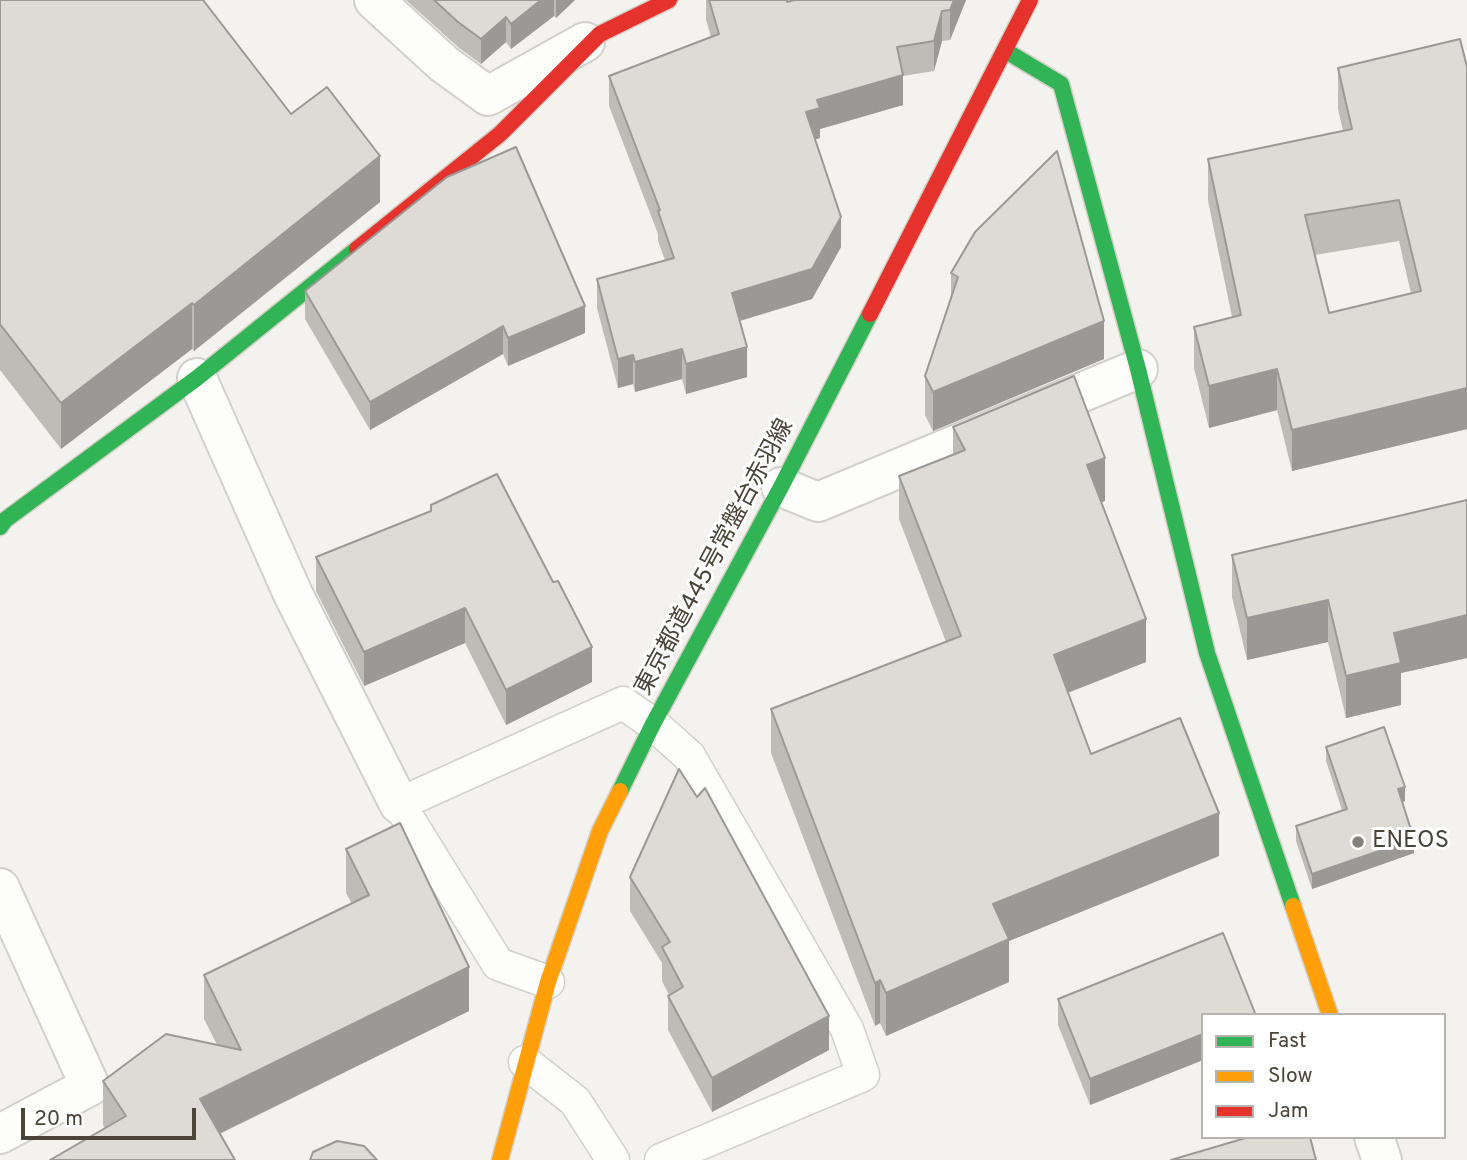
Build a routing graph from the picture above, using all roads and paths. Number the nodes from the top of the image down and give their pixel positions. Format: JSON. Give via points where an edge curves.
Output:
{"nodes":[{"id":1,"x":374,"y":0,"type":"edge"},
{"id":2,"x":669,"y":0,"type":"edge"},
{"id":3,"x":1030,"y":0,"type":"edge"},
{"id":4,"x":600,"y":34,"type":"junction"},
{"id":5,"x":1006,"y":51,"type":"junction"},
{"id":6,"x":1138,"y":369,"type":"junction"},
{"id":7,"x":197,"y":378,"type":"junction"},
{"id":8,"x":781,"y":487,"type":"junction"},
{"id":9,"x":2,"y":519,"type":"edge"},
{"id":10,"x":653,"y":724,"type":"junction"},
{"id":11,"x":399,"y":804,"type":"junction"},
{"id":12,"x":0,"y":888,"type":"edge"},
{"id":13,"x":548,"y":982,"type":"junction"},
{"id":14,"x":1328,"y":1013,"type":"edge"},
{"id":15,"x":525,"y":1062,"type":"junction"},
{"id":16,"x":0,"y":1135,"type":"edge"},
{"id":17,"x":1375,"y":1139,"type":"edge"},
{"id":18,"x":500,"y":1160,"type":"edge"},
{"id":19,"x":613,"y":1160,"type":"edge"},
{"id":20,"x":661,"y":1160,"type":"edge"},
{"id":21,"x":1382,"y":1160,"type":"edge"}],
"edges":[{"from":1,"to":4,"type":"street","via":[[444,64],[488,96]]},
{"from":2,"to":4,"type":"street"},
{"from":3,"to":5,"type":"street","name":"東京都道445号常盤台赤羽線"},
{"from":4,"to":7,"type":"street","via":[[500,134]]},
{"from":5,"to":6,"type":"street","via":[[1061,84]]},
{"from":5,"to":8,"type":"street","name":"東京都道445号常盤台赤羽線"},
{"from":6,"to":8,"type":"street","via":[[818,502]]},
{"from":6,"to":14,"type":"street","via":[[1207,653]]},
{"from":7,"to":9,"type":"street"},
{"from":7,"to":11,"type":"street","via":[[293,594]]},
{"from":8,"to":10,"type":"street","name":"東京都道445号常盤台赤羽線"},
{"from":10,"to":11,"type":"lane","via":[[623,703]]},
{"from":10,"to":13,"type":"street","name":"東京都道445号常盤台赤羽線","via":[[600,831]]},
{"from":10,"to":20,"type":"lane","via":[[689,756],[847,1029],[863,1075]]},
{"from":11,"to":13,"type":"lane","via":[[498,964]]},
{"from":12,"to":16,"type":"street","via":[[90,1086]]},
{"from":13,"to":15,"type":"street","name":"東京都道445号常盤台赤羽線"},
{"from":15,"to":18,"type":"street","name":"東京都道445号常盤台赤羽線"},
{"from":15,"to":19,"type":"lane","via":[[575,1101]]},
{"from":17,"to":21,"type":"street"}]}
